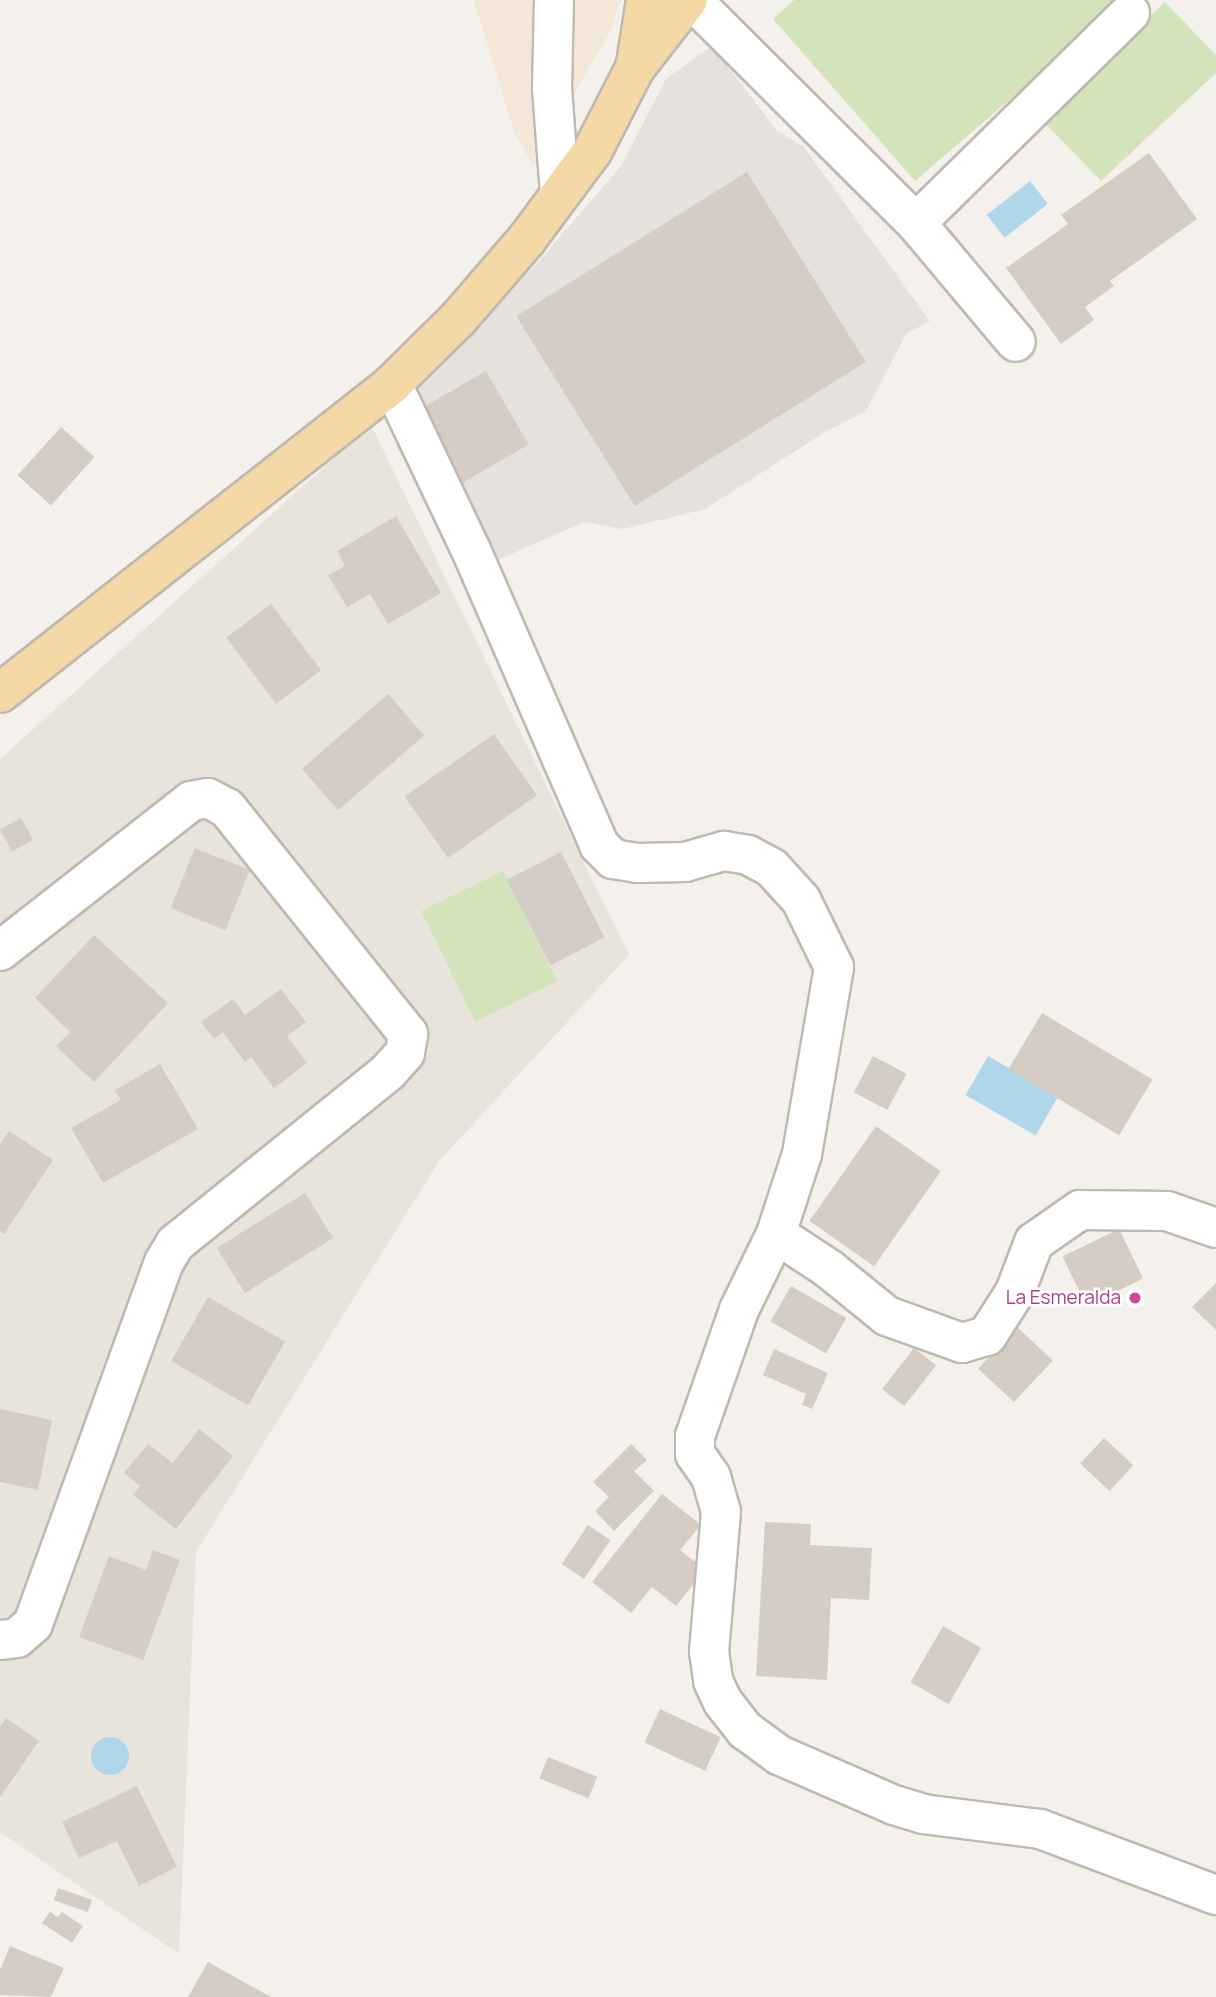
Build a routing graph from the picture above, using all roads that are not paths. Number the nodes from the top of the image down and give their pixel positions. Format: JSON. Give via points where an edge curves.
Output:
{"nodes":[{"id":1,"x":554,"y":0,"type":"edge"},
{"id":2,"x":646,"y":0,"type":"edge"},
{"id":3,"x":690,"y":0,"type":"edge"},
{"id":4,"x":1130,"y":13,"type":"dead end"},
{"id":5,"x":635,"y":68,"type":"junction"},
{"id":6,"x":560,"y":194,"type":"junction"},
{"id":7,"x":916,"y":223,"type":"junction"},
{"id":8,"x":1016,"y":342,"type":"dead end"},
{"id":9,"x":392,"y":384,"type":"junction"},
{"id":10,"x":3,"y":685,"type":"edge"},
{"id":11,"x":0,"y":951,"type":"edge"},
{"id":12,"x":1216,"y":1228,"type":"edge"},
{"id":13,"x":776,"y":1234,"type":"junction"},
{"id":14,"x":0,"y":1640,"type":"edge"},
{"id":15,"x":1216,"y":1895,"type":"edge"}],
"edges":[{"from":1,"to":6,"type":"street","via":[[552,88]]},
{"from":2,"to":5,"type":"main road"},
{"from":3,"to":5,"type":"main road"},
{"from":3,"to":7,"type":"street"},
{"from":4,"to":7,"type":"street"},
{"from":5,"to":6,"type":"main road","via":[[593,150]]},
{"from":6,"to":9,"type":"main road","via":[[458,319]]},
{"from":7,"to":8,"type":"street"},
{"from":9,"to":10,"type":"main road"},
{"from":9,"to":13,"type":"street","via":[[471,550],[599,845],[613,859],[638,863],[685,862],[724,851],[748,855],[772,868],[801,900],[834,967],[803,1153]]},
{"from":11,"to":14,"type":"street","via":[[191,801],[208,798],[227,807],[408,1034],[405,1053],[388,1072],[175,1244],[164,1262],[33,1624],[17,1638]]},
{"from":12,"to":13,"type":"street","via":[[1167,1211],[1080,1210],[1034,1242],[1015,1292],[987,1336],[962,1343],[887,1315]]},
{"from":13,"to":15,"type":"street","via":[[739,1310],[695,1436],[695,1454],[711,1477],[721,1512],[709,1651],[713,1681],[723,1702],[745,1730],[779,1755],[894,1805],[923,1814],[1040,1829]]}]}
